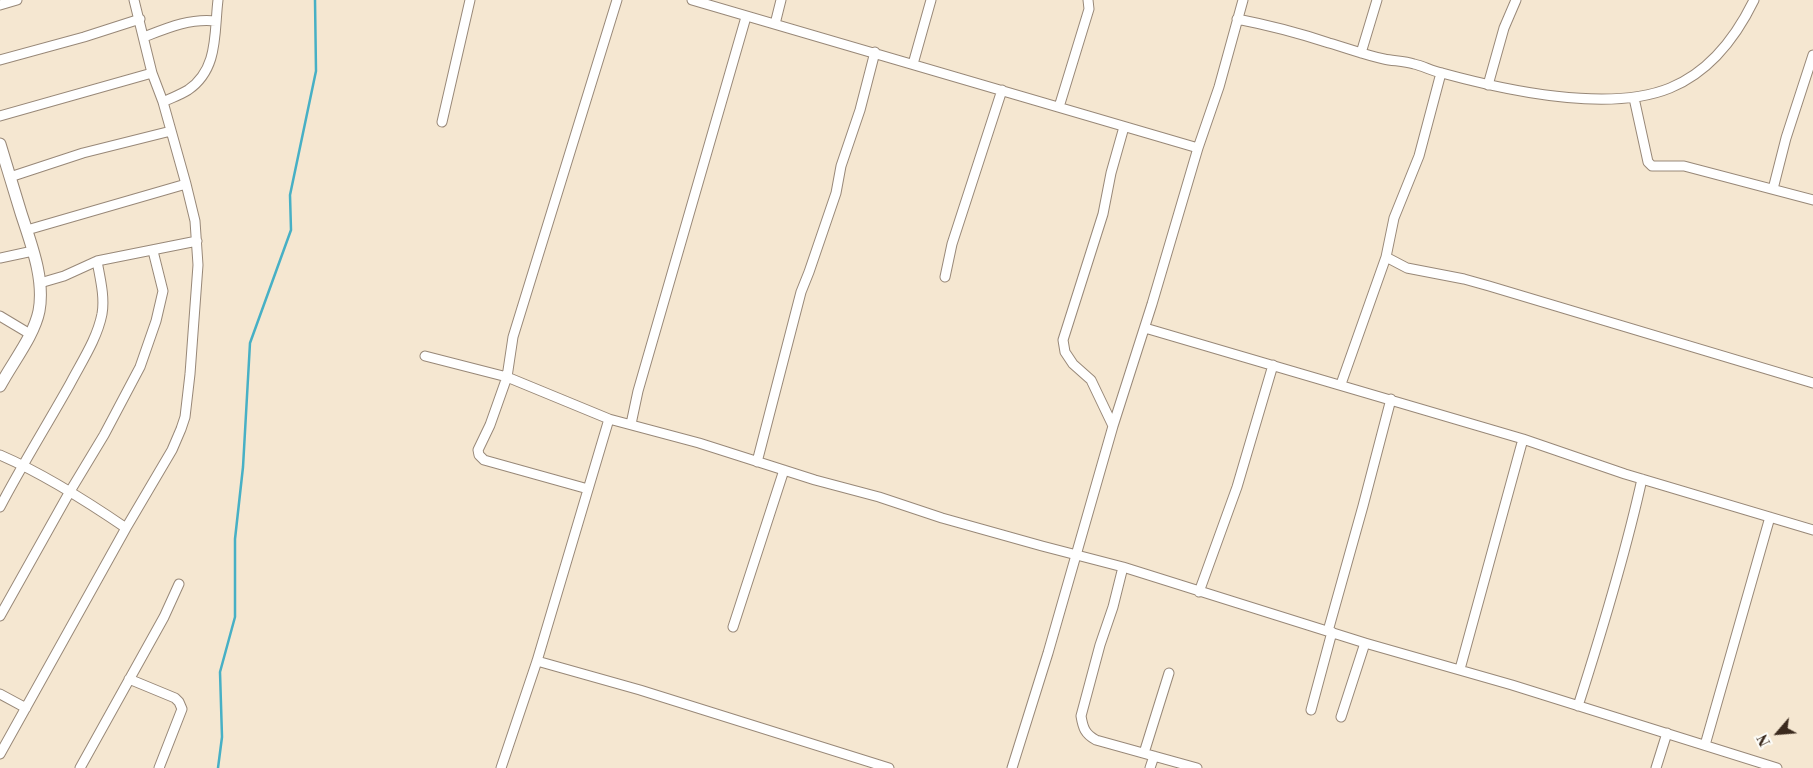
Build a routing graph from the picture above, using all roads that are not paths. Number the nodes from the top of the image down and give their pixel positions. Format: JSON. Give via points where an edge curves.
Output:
{"nodes":[{"id":1,"x":17,"y":0,"type":"edge"},
{"id":2,"x":134,"y":0,"type":"edge"},
{"id":3,"x":218,"y":0,"type":"edge"},
{"id":4,"x":470,"y":0,"type":"edge"},
{"id":5,"x":617,"y":0,"type":"edge"},
{"id":6,"x":692,"y":0,"type":"edge"},
{"id":7,"x":781,"y":0,"type":"edge"},
{"id":8,"x":931,"y":0,"type":"edge"},
{"id":9,"x":1088,"y":0,"type":"edge"},
{"id":10,"x":1243,"y":0,"type":"edge"},
{"id":11,"x":1377,"y":0,"type":"edge"},
{"id":12,"x":1516,"y":0,"type":"edge"},
{"id":13,"x":1754,"y":0,"type":"edge"},
{"id":14,"x":0,"y":6,"type":"edge"},
{"id":15,"x":746,"y":17,"type":"junction"},
{"id":16,"x":140,"y":19,"type":"junction"},
{"id":17,"x":1237,"y":19,"type":"junction"},
{"id":18,"x":216,"y":21,"type":"junction"},
{"id":19,"x":775,"y":24,"type":"junction"},
{"id":20,"x":144,"y":37,"type":"junction"},
{"id":21,"x":875,"y":52,"type":"junction"},
{"id":22,"x":1361,"y":53,"type":"junction"},
{"id":23,"x":1813,"y":55,"type":"edge"},
{"id":24,"x":0,"y":60,"type":"edge"},
{"id":25,"x":913,"y":64,"type":"junction"},
{"id":26,"x":152,"y":73,"type":"junction"},
{"id":27,"x":1441,"y":73,"type":"junction"},
{"id":28,"x":1488,"y":85,"type":"junction"},
{"id":29,"x":1002,"y":90,"type":"junction"},
{"id":30,"x":1634,"y":98,"type":"junction"},
{"id":31,"x":163,"y":102,"type":"junction"},
{"id":32,"x":1059,"y":107,"type":"junction"},
{"id":33,"x":0,"y":116,"type":"edge"},
{"id":34,"x":442,"y":122,"type":"dead end"},
{"id":35,"x":1124,"y":127,"type":"junction"},
{"id":36,"x":170,"y":132,"type":"junction"},
{"id":37,"x":0,"y":144,"type":"edge"},
{"id":38,"x":1198,"y":148,"type":"junction"},
{"id":39,"x":10,"y":177,"type":"junction"},
{"id":40,"x":186,"y":184,"type":"junction"},
{"id":41,"x":1773,"y":189,"type":"junction"},
{"id":42,"x":1813,"y":200,"type":"edge"},
{"id":43,"x":26,"y":230,"type":"junction"},
{"id":44,"x":197,"y":241,"type":"junction"},
{"id":45,"x":153,"y":250,"type":"junction"},
{"id":46,"x":33,"y":251,"type":"junction"},
{"id":47,"x":1386,"y":257,"type":"junction"},
{"id":48,"x":0,"y":258,"type":"edge"},
{"id":49,"x":97,"y":261,"type":"junction"},
{"id":50,"x":945,"y":277,"type":"dead end"},
{"id":51,"x":40,"y":283,"type":"junction"},
{"id":52,"x":0,"y":316,"type":"edge"},
{"id":53,"x":1145,"y":328,"type":"junction"},
{"id":54,"x":30,"y":334,"type":"junction"},
{"id":55,"x":425,"y":356,"type":"dead end"},
{"id":56,"x":1274,"y":365,"type":"junction"},
{"id":57,"x":508,"y":377,"type":"junction"},
{"id":58,"x":1,"y":383,"type":"edge"},
{"id":59,"x":1813,"y":383,"type":"edge"},
{"id":60,"x":1341,"y":384,"type":"junction"},
{"id":61,"x":1391,"y":399,"type":"junction"},
{"id":62,"x":609,"y":419,"type":"junction"},
{"id":63,"x":632,"y":424,"type":"junction"},
{"id":64,"x":1114,"y":426,"type":"junction"},
{"id":65,"x":1523,"y":439,"type":"junction"},
{"id":66,"x":0,"y":456,"type":"edge"},
{"id":67,"x":757,"y":462,"type":"junction"},
{"id":68,"x":23,"y":465,"type":"junction"},
{"id":69,"x":784,"y":470,"type":"junction"},
{"id":70,"x":1642,"y":479,"type":"junction"},
{"id":71,"x":588,"y":489,"type":"junction"},
{"id":72,"x":69,"y":492,"type":"junction"},
{"id":73,"x":0,"y":507,"type":"edge"},
{"id":74,"x":1770,"y":517,"type":"junction"},
{"id":75,"x":126,"y":528,"type":"junction"},
{"id":76,"x":1813,"y":530,"type":"edge"},
{"id":77,"x":1076,"y":556,"type":"junction"},
{"id":78,"x":1123,"y":567,"type":"junction"},
{"id":79,"x":179,"y":584,"type":"dead end"},
{"id":80,"x":1199,"y":592,"type":"junction"},
{"id":81,"x":0,"y":616,"type":"edge"},
{"id":82,"x":733,"y":627,"type":"dead end"},
{"id":83,"x":1330,"y":631,"type":"junction"},
{"id":84,"x":1365,"y":643,"type":"junction"},
{"id":85,"x":537,"y":661,"type":"junction"},
{"id":86,"x":1460,"y":670,"type":"junction"},
{"id":87,"x":1169,"y":673,"type":"dead end"},
{"id":88,"x":129,"y":679,"type":"junction"},
{"id":89,"x":0,"y":694,"type":"edge"},
{"id":90,"x":1578,"y":706,"type":"junction"},
{"id":91,"x":26,"y":708,"type":"junction"},
{"id":92,"x":1312,"y":710,"type":"dead end"},
{"id":93,"x":1341,"y":717,"type":"dead end"},
{"id":94,"x":1667,"y":733,"type":"junction"},
{"id":95,"x":1705,"y":745,"type":"junction"},
{"id":96,"x":1144,"y":753,"type":"junction"},
{"id":97,"x":0,"y":754,"type":"edge"},
{"id":98,"x":1154,"y":756,"type":"junction"},
{"id":99,"x":80,"y":768,"type":"edge"},
{"id":100,"x":159,"y":768,"type":"edge"},
{"id":101,"x":501,"y":768,"type":"edge"},
{"id":102,"x":889,"y":768,"type":"edge"},
{"id":103,"x":1012,"y":768,"type":"edge"},
{"id":104,"x":1150,"y":768,"type":"edge"},
{"id":105,"x":1197,"y":768,"type":"edge"},
{"id":106,"x":1656,"y":768,"type":"edge"},
{"id":107,"x":1777,"y":768,"type":"edge"}],
"edges":[{"from":1,"to":14,"type":"street"},
{"from":2,"to":16,"type":"street"},
{"from":3,"to":18,"type":"street"},
{"from":4,"to":34,"type":"street"},
{"from":5,"to":57,"type":"street","via":[[521,309]]},
{"from":6,"to":15,"type":"street"},
{"from":7,"to":19,"type":"street"},
{"from":8,"to":25,"type":"street"},
{"from":9,"to":32,"type":"street","via":[[1089,10]]},
{"from":10,"to":17,"type":"street"},
{"from":11,"to":22,"type":"street"},
{"from":12,"to":28,"type":"street","via":[[1504,28]]},
{"from":13,"to":30,"type":"street","via":[[1714,60],[1671,88]]},
{"from":15,"to":19,"type":"street"},
{"from":15,"to":63,"type":"street","via":[[638,391]]},
{"from":16,"to":20,"type":"street"},
{"from":16,"to":24,"type":"street"},
{"from":17,"to":22,"type":"street","via":[[1280,28]]},
{"from":17,"to":38,"type":"street"},
{"from":18,"to":20,"type":"street","via":[[184,22]]},
{"from":18,"to":31,"type":"street","via":[[213,52],[204,74],[188,89]]},
{"from":19,"to":21,"type":"street"},
{"from":20,"to":26,"type":"street"},
{"from":21,"to":25,"type":"street"},
{"from":21,"to":67,"type":"street","via":[[836,193],[801,292]]},
{"from":22,"to":27,"type":"street"},
{"from":23,"to":41,"type":"street"},
{"from":25,"to":29,"type":"street"},
{"from":26,"to":31,"type":"street"},
{"from":26,"to":33,"type":"street"},
{"from":27,"to":28,"type":"street"},
{"from":27,"to":47,"type":"street","via":[[1419,156],[1394,218]]},
{"from":28,"to":30,"type":"street","via":[[1585,99]]},
{"from":29,"to":32,"type":"street"},
{"from":29,"to":50,"type":"street","via":[[952,244]]},
{"from":30,"to":41,"type":"street","via":[[1648,162],[1652,166],[1684,166]]},
{"from":31,"to":36,"type":"street"},
{"from":32,"to":35,"type":"street"},
{"from":35,"to":38,"type":"street"},
{"from":35,"to":64,"type":"street","via":[[1103,214],[1063,340],[1065,352],[1091,380]]},
{"from":36,"to":39,"type":"street","via":[[83,153]]},
{"from":36,"to":40,"type":"street"},
{"from":37,"to":39,"type":"main road"},
{"from":38,"to":53,"type":"street"},
{"from":39,"to":43,"type":"main road"},
{"from":40,"to":43,"type":"street"},
{"from":40,"to":44,"type":"street"},
{"from":41,"to":42,"type":"street"},
{"from":43,"to":46,"type":"main road"},
{"from":44,"to":45,"type":"street"},
{"from":44,"to":75,"type":"street","via":[[198,265],[185,417],[172,450]]},
{"from":45,"to":49,"type":"street"},
{"from":45,"to":72,"type":"street","via":[[162,291],[156,321],[135,378]]},
{"from":46,"to":48,"type":"street"},
{"from":46,"to":51,"type":"main road"},
{"from":47,"to":59,"type":"street","via":[[1406,268],[1464,279]]},
{"from":47,"to":60,"type":"street"},
{"from":49,"to":51,"type":"street"},
{"from":49,"to":68,"type":"street","via":[[103,306],[97,331]]},
{"from":51,"to":54,"type":"main road","via":[[39,312]]},
{"from":52,"to":54,"type":"street"},
{"from":53,"to":56,"type":"street"},
{"from":53,"to":64,"type":"street"},
{"from":54,"to":58,"type":"main road"},
{"from":55,"to":57,"type":"street"},
{"from":56,"to":60,"type":"street"},
{"from":56,"to":80,"type":"street","via":[[1237,487]]},
{"from":57,"to":62,"type":"street"},
{"from":57,"to":71,"type":"street","via":[[479,454],[484,460]]},
{"from":60,"to":61,"type":"street"},
{"from":61,"to":65,"type":"street"},
{"from":61,"to":83,"type":"street"},
{"from":62,"to":63,"type":"street"},
{"from":62,"to":71,"type":"street"},
{"from":63,"to":67,"type":"street"},
{"from":64,"to":77,"type":"street"},
{"from":65,"to":70,"type":"street"},
{"from":65,"to":86,"type":"street"},
{"from":66,"to":68,"type":"street"},
{"from":67,"to":69,"type":"street"},
{"from":68,"to":72,"type":"street"},
{"from":68,"to":73,"type":"street"},
{"from":69,"to":77,"type":"street"},
{"from":69,"to":82,"type":"street"},
{"from":70,"to":74,"type":"street"},
{"from":70,"to":90,"type":"street","via":[[1613,594]]},
{"from":71,"to":85,"type":"street"},
{"from":72,"to":75,"type":"street"},
{"from":72,"to":81,"type":"street"},
{"from":74,"to":76,"type":"street"},
{"from":74,"to":95,"type":"street"},
{"from":75,"to":91,"type":"street"},
{"from":77,"to":78,"type":"street"},
{"from":77,"to":103,"type":"street"},
{"from":78,"to":80,"type":"street"},
{"from":78,"to":96,"type":"street","via":[[1081,716],[1088,736]]},
{"from":79,"to":88,"type":"street"},
{"from":80,"to":83,"type":"street"},
{"from":83,"to":84,"type":"street"},
{"from":83,"to":92,"type":"street"},
{"from":84,"to":86,"type":"street"},
{"from":84,"to":93,"type":"street"},
{"from":85,"to":101,"type":"street"},
{"from":85,"to":102,"type":"street"},
{"from":86,"to":90,"type":"street"},
{"from":87,"to":96,"type":"street"},
{"from":88,"to":99,"type":"street"},
{"from":88,"to":100,"type":"street","via":[[175,698],[182,709]]},
{"from":89,"to":91,"type":"street"},
{"from":90,"to":94,"type":"street"},
{"from":91,"to":97,"type":"street"},
{"from":94,"to":95,"type":"street"},
{"from":94,"to":106,"type":"street"},
{"from":95,"to":107,"type":"street"},
{"from":96,"to":98,"type":"street"},
{"from":98,"to":104,"type":"street"},
{"from":98,"to":105,"type":"street"}]}
